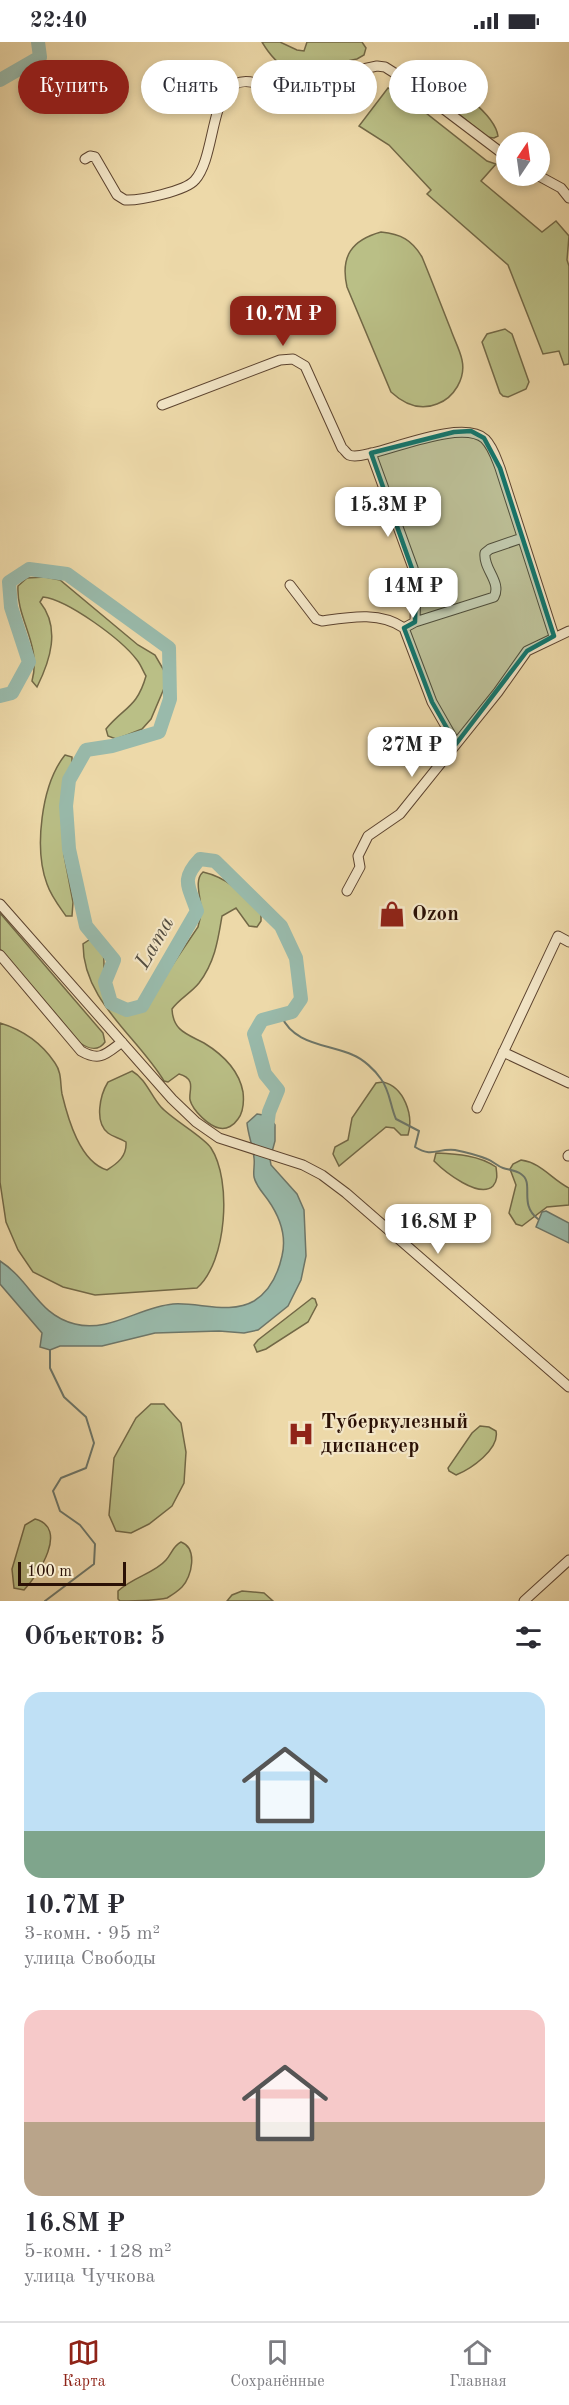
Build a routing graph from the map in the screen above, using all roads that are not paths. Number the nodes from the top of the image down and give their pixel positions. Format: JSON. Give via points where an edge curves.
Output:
{"nodes":[{"id":1,"x":496,"y":149,"type":"edge"},
{"id":2,"x":85,"y":159,"type":"dead end"},
{"id":3,"x":550,"y":182,"type":"edge"},
{"id":4,"x":569,"y":198,"type":"edge"},
{"id":5,"x":162,"y":405,"type":"dead end"},
{"id":6,"x":371,"y":453,"type":"junction"},
{"id":7,"x":522,"y":538,"type":"junction"},
{"id":8,"x":290,"y":585,"type":"dead end"},
{"id":9,"x":415,"y":622,"type":"junction"},
{"id":10,"x":404,"y":628,"type":"junction"},
{"id":11,"x":569,"y":631,"type":"edge"},
{"id":12,"x":554,"y":636,"type":"junction"},
{"id":13,"x":456,"y":744,"type":"junction"},
{"id":14,"x":347,"y":891,"type":"dead end"},
{"id":15,"x":0,"y":904,"type":"edge"},
{"id":16,"x":569,"y":942,"type":"edge"},
{"id":17,"x":0,"y":955,"type":"edge"},
{"id":18,"x":122,"y":1042,"type":"junction"},
{"id":19,"x":503,"y":1052,"type":"junction"},
{"id":20,"x":569,"y":1083,"type":"edge"},
{"id":21,"x":477,"y":1108,"type":"dead end"},
{"id":22,"x":569,"y":1387,"type":"edge"},
{"id":23,"x":569,"y":1560,"type":"edge"},
{"id":24,"x":524,"y":1601,"type":"edge"}],
"edges":[{"from":1,"to":2,"type":"street","via":[[404,79],[378,66],[270,89],[255,81],[232,86],[220,101],[202,170],[183,188],[125,200],[117,195],[95,157]]},
{"from":3,"to":4,"type":"street"},
{"from":5,"to":6,"type":"street","via":[[280,360],[293,359],[305,366],[342,448],[349,455]]},
{"from":6,"to":7,"type":"street","via":[[454,432],[471,431],[484,438],[493,448]]},
{"from":6,"to":9,"type":"street","via":[[413,568]]},
{"from":7,"to":9,"type":"street","via":[[485,553],[496,586],[494,597]]},
{"from":7,"to":12,"type":"street"},
{"from":8,"to":10,"type":"street","via":[[316,619],[363,615]]},
{"from":9,"to":10,"type":"street"},
{"from":10,"to":13,"type":"street","via":[[432,702]]},
{"from":11,"to":12,"type":"street"},
{"from":12,"to":13,"type":"street","via":[[527,651]]},
{"from":13,"to":14,"type":"street","via":[[400,814],[368,836],[358,856],[360,867]]},
{"from":15,"to":18,"type":"street"},
{"from":16,"to":19,"type":"street","via":[[558,936]]},
{"from":17,"to":18,"type":"street","via":[[81,1051],[101,1057]]},
{"from":18,"to":22,"type":"street","via":[[196,1122],[233,1144],[286,1158],[322,1175]]},
{"from":19,"to":20,"type":"street"},
{"from":19,"to":21,"type":"street"},
{"from":23,"to":24,"type":"street"}]}
